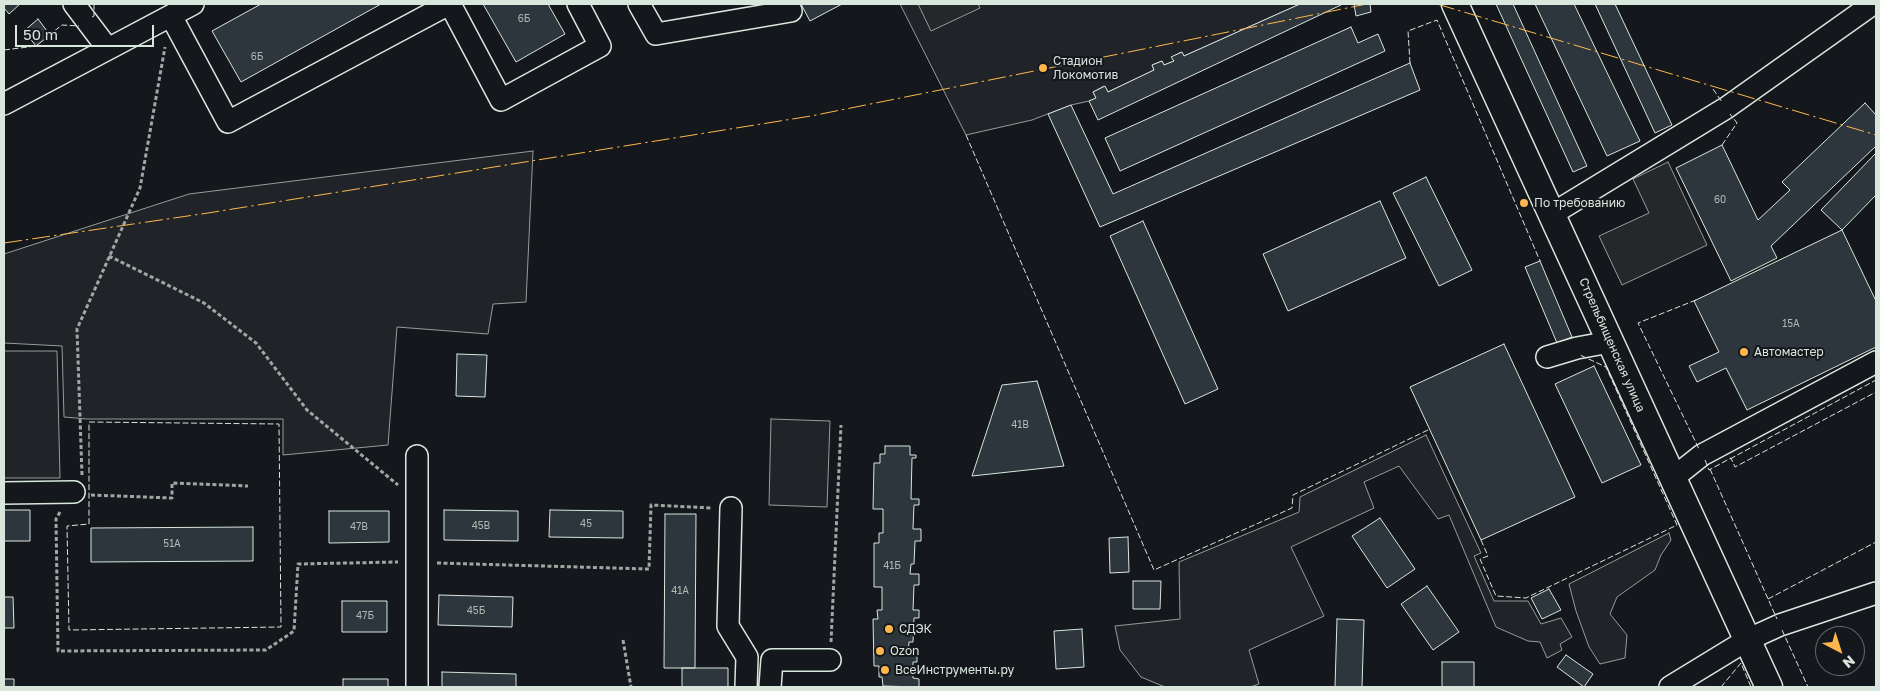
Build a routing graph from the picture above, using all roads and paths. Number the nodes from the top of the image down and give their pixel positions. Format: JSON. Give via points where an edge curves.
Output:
{"nodes":[{"id":1,"x":74,"y":4,"type":"edge"},
{"id":2,"x":193,"y":4,"type":"edge"},
{"id":3,"x":449,"y":4,"type":"edge"},
{"id":4,"x":578,"y":4,"type":"edge"},
{"id":5,"x":639,"y":4,"type":"edge"},
{"id":6,"x":788,"y":4,"type":"edge"},
{"id":7,"x":1455,"y":4,"type":"edge"},
{"id":8,"x":1870,"y":6,"type":"dead end"},
{"id":9,"x":171,"y":16,"type":"junction"},
{"id":10,"x":108,"y":49,"type":"junction"},
{"id":11,"x":4,"y":104,"type":"edge"},
{"id":12,"x":1552,"y":214,"type":"junction"},
{"id":13,"x":110,"y":256,"type":"junction"},
{"id":14,"x":1610,"y":342,"type":"junction"},
{"id":15,"x":1546,"y":357,"type":"dead end"},
{"id":16,"x":1876,"y":362,"type":"edge"},
{"id":17,"x":841,"y":425,"type":"dead end"},
{"id":18,"x":417,"y":456,"type":"dead end"},
{"id":19,"x":1673,"y":478,"type":"junction"},
{"id":20,"x":248,"y":486,"type":"dead end"},
{"id":21,"x":4,"y":493,"type":"edge"},
{"id":22,"x":81,"y":494,"type":"junction"},
{"id":23,"x":418,"y":502,"type":"junction"},
{"id":24,"x":731,"y":508,"type":"joint"},
{"id":25,"x":417,"y":562,"type":"junction"},
{"id":26,"x":1876,"y":592,"type":"edge"},
{"id":27,"x":623,"y":640,"type":"dead end"},
{"id":28,"x":1747,"y":640,"type":"junction"},
{"id":29,"x":830,"y":660,"type":"joint"},
{"id":30,"x":417,"y":687,"type":"edge"},
{"id":31,"x":631,"y":687,"type":"edge"},
{"id":32,"x":746,"y":687,"type":"edge"},
{"id":33,"x":770,"y":687,"type":"edge"},
{"id":34,"x":1670,"y":687,"type":"edge"},
{"id":35,"x":1769,"y":687,"type":"edge"}],
"edges":[{"from":1,"to":10,"type":"street"},
{"from":2,"to":9,"type":"street"},
{"from":3,"to":4,"type":"street","via":[[501,100],[600,46]]},
{"from":3,"to":9,"type":"street","via":[[228,122]]},
{"from":5,"to":6,"type":"street","via":[[656,34],[791,10]]},
{"from":7,"to":12,"type":"main road","name":"Стрельбищенская улица"},
{"from":8,"to":12,"type":"street","via":[[1726,108]]},
{"from":9,"to":10,"type":"street"},
{"from":9,"to":13,"type":"path","via":[[140,188]]},
{"from":10,"to":11,"type":"street"},
{"from":12,"to":14,"type":"main road","name":"Стрельбищенская улица"},
{"from":13,"to":22,"type":"path","via":[[77,329]]},
{"from":13,"to":23,"type":"path","via":[[204,303],[256,343],[307,410]]},
{"from":14,"to":15,"type":"street"},
{"from":14,"to":19,"type":"main road","name":"Стрельбищенская улица"},
{"from":16,"to":19,"type":"street","via":[[1702,455]]},
{"from":17,"to":29,"type":"path"},
{"from":18,"to":23,"type":"street"},
{"from":19,"to":28,"type":"main road","name":"Стрельбищенская улица"},
{"from":20,"to":22,"type":"path","via":[[172,483],[172,498]]},
{"from":21,"to":22,"type":"street"},
{"from":22,"to":25,"type":"path","via":[[56,519],[58,651],[266,650],[294,631],[298,564]]},
{"from":23,"to":25,"type":"street"},
{"from":24,"to":25,"type":"path","via":[[652,505],[649,569]]},
{"from":24,"to":32,"type":"street","via":[[728,626],[747,657]]},
{"from":25,"to":30,"type":"street"},
{"from":26,"to":28,"type":"street","via":[[1780,625]]},
{"from":27,"to":31,"type":"path"},
{"from":28,"to":34,"type":"street"},
{"from":28,"to":35,"type":"main road","name":"Стрельбищенская улица"},
{"from":29,"to":33,"type":"street","via":[[772,660]]}]}
